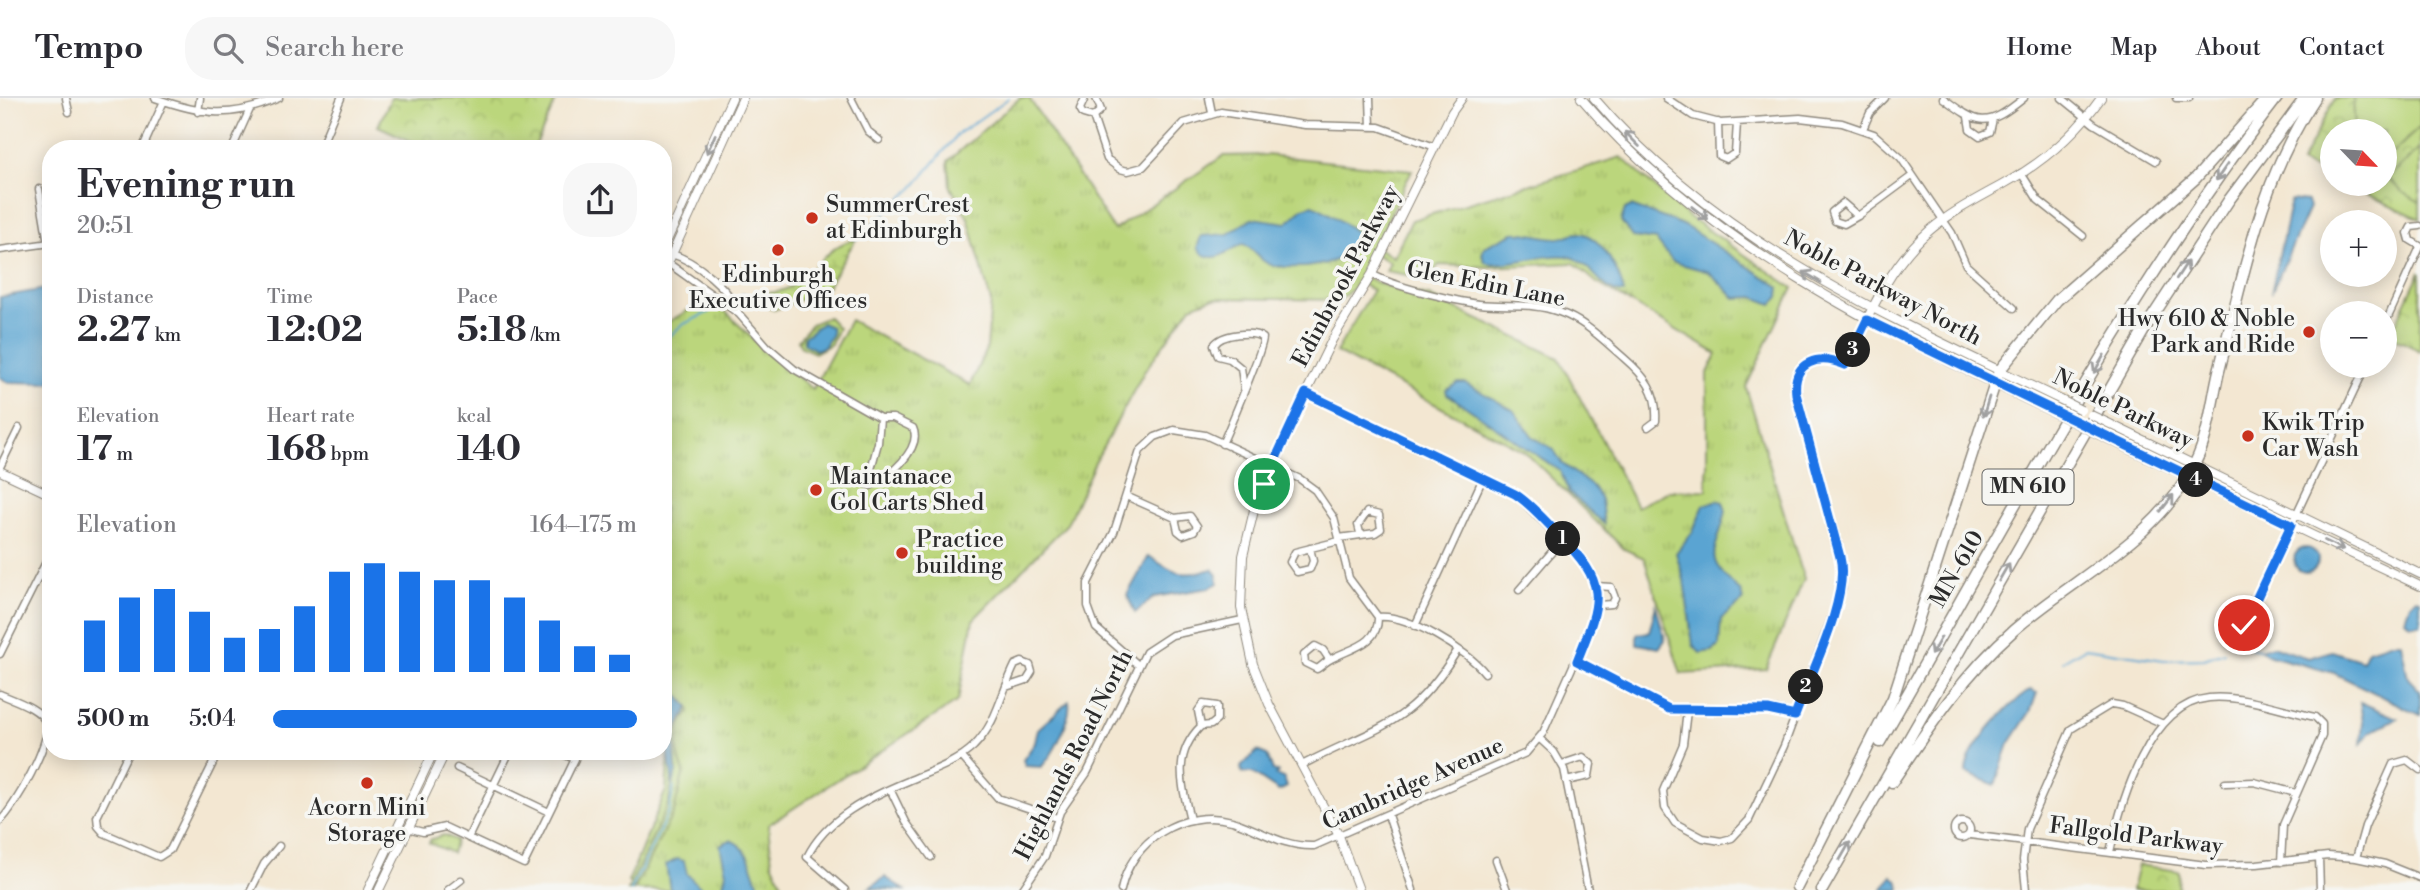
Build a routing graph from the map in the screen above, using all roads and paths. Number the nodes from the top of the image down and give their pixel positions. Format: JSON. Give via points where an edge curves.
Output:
{"nodes":[{"id":1,"x":66,"y":98,"type":"edge"},
{"id":2,"x":155,"y":98,"type":"edge"},
{"id":3,"x":201,"y":98,"type":"edge"},
{"id":4,"x":279,"y":98,"type":"edge"},
{"id":5,"x":341,"y":98,"type":"edge"},
{"id":6,"x":732,"y":98,"type":"edge"},
{"id":7,"x":743,"y":98,"type":"edge"},
{"id":8,"x":851,"y":98,"type":"edge"},
{"id":9,"x":1085,"y":98,"type":"edge"},
{"id":10,"x":1096,"y":98,"type":"edge"},
{"id":11,"x":1209,"y":98,"type":"edge"},
{"id":12,"x":1370,"y":98,"type":"edge"},
{"id":13,"x":1456,"y":98,"type":"edge"},
{"id":14,"x":1462,"y":98,"type":"edge"},
{"id":15,"x":1581,"y":98,"type":"edge"},
{"id":16,"x":1594,"y":98,"type":"edge"},
{"id":17,"x":1666,"y":98,"type":"edge"},
{"id":18,"x":1885,"y":98,"type":"edge"},
{"id":19,"x":1942,"y":98,"type":"edge"},
{"id":20,"x":2024,"y":98,"type":"edge"},
{"id":21,"x":2062,"y":98,"type":"edge"},
{"id":22,"x":2101,"y":98,"type":"edge"},
{"id":23,"x":2176,"y":98,"type":"edge"},
{"id":24,"x":2189,"y":98,"type":"edge"},
{"id":25,"x":2267,"y":98,"type":"edge"},
{"id":26,"x":2277,"y":98,"type":"edge"},
{"id":27,"x":2305,"y":98,"type":"edge"},
{"id":28,"x":2315,"y":98,"type":"edge"},
{"id":29,"x":164,"y":101,"type":"junction"},
{"id":30,"x":250,"y":109,"type":"junction"},
{"id":31,"x":69,"y":112,"type":"dead end"},
{"id":32,"x":198,"y":112,"type":"junction"},
{"id":33,"x":1452,"y":112,"type":"junction"},
{"id":34,"x":1212,"y":113,"type":"junction"},
{"id":35,"x":1093,"y":117,"type":"junction"},
{"id":36,"x":1968,"y":117,"type":"junction"},
{"id":37,"x":2086,"y":117,"type":"junction"},
{"id":38,"x":1993,"y":118,"type":"junction"},
{"id":39,"x":1718,"y":122,"type":"junction"},
{"id":40,"x":1737,"y":124,"type":"junction"},
{"id":41,"x":1371,"y":127,"type":"junction"},
{"id":42,"x":1863,"y":129,"type":"junction"},
{"id":43,"x":146,"y":140,"type":"edge"},
{"id":44,"x":236,"y":140,"type":"edge"},
{"id":45,"x":324,"y":140,"type":"edge"},
{"id":46,"x":880,"y":140,"type":"dead end"},
{"id":47,"x":1435,"y":147,"type":"junction"},
{"id":48,"x":2156,"y":161,"type":"dead end"},
{"id":49,"x":2021,"y":173,"type":"junction"},
{"id":50,"x":1912,"y":176,"type":"junction"},
{"id":51,"x":39,"y":189,"type":"dead end"},
{"id":52,"x":42,"y":205,"type":"edge"},
{"id":53,"x":1858,"y":216,"type":"dead end"},
{"id":54,"x":1944,"y":219,"type":"junction"},
{"id":55,"x":2420,"y":226,"type":"edge"},
{"id":56,"x":2083,"y":236,"type":"dead end"},
{"id":57,"x":672,"y":238,"type":"edge"},
{"id":58,"x":672,"y":240,"type":"edge"},
{"id":59,"x":42,"y":244,"type":"edge"},
{"id":60,"x":2420,"y":247,"type":"edge"},
{"id":61,"x":0,"y":250,"type":"edge"},
{"id":62,"x":672,"y":255,"type":"edge"},
{"id":63,"x":672,"y":266,"type":"edge"},
{"id":64,"x":701,"y":271,"type":"junction"},
{"id":65,"x":1372,"y":274,"type":"junction"},
{"id":66,"x":695,"y":280,"type":"junction"},
{"id":67,"x":2395,"y":301,"type":"edge"},
{"id":68,"x":2014,"y":308,"type":"dead end"},
{"id":69,"x":1872,"y":310,"type":"junction"},
{"id":70,"x":739,"y":314,"type":"junction"},
{"id":71,"x":1867,"y":320,"type":"junction"},
{"id":72,"x":1845,"y":365,"type":"joint"},
{"id":73,"x":1999,"y":371,"type":"junction"},
{"id":74,"x":2360,"y":378,"type":"edge"},
{"id":75,"x":1993,"y":383,"type":"junction"},
{"id":76,"x":1244,"y":388,"type":"junction"},
{"id":77,"x":1306,"y":393,"type":"junction"},
{"id":78,"x":2053,"y":412,"type":"joint"},
{"id":79,"x":880,"y":418,"type":"junction"},
{"id":80,"x":1648,"y":427,"type":"dead end"},
{"id":81,"x":19,"y":428,"type":"dead end"},
{"id":82,"x":1223,"y":444,"type":"junction"},
{"id":83,"x":2195,"y":465,"type":"junction"},
{"id":84,"x":1272,"y":466,"type":"junction"},
{"id":85,"x":871,"y":468,"type":"junction"},
{"id":86,"x":0,"y":469,"type":"edge"},
{"id":87,"x":2187,"y":476,"type":"junction"},
{"id":88,"x":883,"y":477,"type":"junction"},
{"id":89,"x":1483,"y":478,"type":"junction"},
{"id":90,"x":42,"y":490,"type":"edge"},
{"id":91,"x":1126,"y":496,"type":"junction"},
{"id":92,"x":2296,"y":515,"type":"junction"},
{"id":93,"x":1175,"y":518,"type":"dead end"},
{"id":94,"x":2291,"y":525,"type":"junction"},
{"id":95,"x":1360,"y":533,"type":"dead end"},
{"id":96,"x":1563,"y":539,"type":"junction"},
{"id":97,"x":1339,"y":540,"type":"junction"},
{"id":98,"x":1310,"y":548,"type":"dead end"},
{"id":99,"x":42,"y":570,"type":"edge"},
{"id":100,"x":2420,"y":574,"type":"edge"},
{"id":101,"x":1596,"y":586,"type":"junction"},
{"id":102,"x":2420,"y":586,"type":"edge"},
{"id":103,"x":1519,"y":590,"type":"dead end"},
{"id":104,"x":1597,"y":605,"type":"junction"},
{"id":105,"x":1378,"y":617,"type":"junction"},
{"id":106,"x":1242,"y":620,"type":"junction"},
{"id":107,"x":1415,"y":626,"type":"junction"},
{"id":108,"x":2233,"y":641,"type":"dead end"},
{"id":109,"x":1457,"y":650,"type":"junction"},
{"id":110,"x":0,"y":654,"type":"edge"},
{"id":111,"x":1329,"y":659,"type":"dead end"},
{"id":112,"x":1577,"y":661,"type":"junction"},
{"id":113,"x":1138,"y":664,"type":"junction"},
{"id":114,"x":1485,"y":673,"type":"dead end"},
{"id":115,"x":1006,"y":687,"type":"junction"},
{"id":116,"x":0,"y":694,"type":"edge"},
{"id":117,"x":1688,"y":711,"type":"junction"},
{"id":118,"x":1795,"y":716,"type":"junction"},
{"id":119,"x":42,"y":718,"type":"edge"},
{"id":120,"x":2161,"y":723,"type":"junction"},
{"id":121,"x":1201,"y":726,"type":"dead end"},
{"id":122,"x":1540,"y":739,"type":"junction"},
{"id":123,"x":42,"y":746,"type":"edge"},
{"id":124,"x":961,"y":757,"type":"junction"},
{"id":125,"x":125,"y":760,"type":"edge"},
{"id":126,"x":215,"y":760,"type":"edge"},
{"id":127,"x":430,"y":760,"type":"edge"},
{"id":128,"x":442,"y":760,"type":"edge"},
{"id":129,"x":506,"y":760,"type":"edge"},
{"id":130,"x":575,"y":760,"type":"edge"},
{"id":131,"x":1562,"y":764,"type":"junction"},
{"id":132,"x":1302,"y":765,"type":"junction"},
{"id":133,"x":457,"y":768,"type":"dead end"},
{"id":134,"x":2420,"y":771,"type":"edge"},
{"id":135,"x":1566,"y":781,"type":"junction"},
{"id":136,"x":2225,"y":783,"type":"dead end"},
{"id":137,"x":493,"y":785,"type":"junction"},
{"id":138,"x":890,"y":789,"type":"junction"},
{"id":139,"x":2297,"y":793,"type":"junction"},
{"id":140,"x":1868,"y":811,"type":"junction"},
{"id":141,"x":549,"y":812,"type":"junction"},
{"id":142,"x":1388,"y":815,"type":"junction"},
{"id":143,"x":1057,"y":818,"type":"junction"},
{"id":144,"x":1189,"y":820,"type":"junction"},
{"id":145,"x":0,"y":821,"type":"edge"},
{"id":146,"x":398,"y":827,"type":"junction"},
{"id":147,"x":409,"y":828,"type":"junction"},
{"id":148,"x":1970,"y":835,"type":"dead end"},
{"id":149,"x":1339,"y":836,"type":"junction"},
{"id":150,"x":468,"y":838,"type":"junction"},
{"id":151,"x":2025,"y":839,"type":"junction"},
{"id":152,"x":279,"y":846,"type":"dead end"},
{"id":153,"x":2110,"y":852,"type":"junction"},
{"id":154,"x":931,"y":857,"type":"dead end"},
{"id":155,"x":2319,"y":857,"type":"junction"},
{"id":156,"x":2356,"y":858,"type":"junction"},
{"id":157,"x":1496,"y":860,"type":"dead end"},
{"id":158,"x":2281,"y":862,"type":"junction"},
{"id":159,"x":2420,"y":878,"type":"edge"},
{"id":160,"x":461,"y":880,"type":"dead end"},
{"id":161,"x":1796,"y":888,"type":"edge"},
{"id":162,"x":251,"y":890,"type":"edge"},
{"id":163,"x":368,"y":890,"type":"edge"},
{"id":164,"x":379,"y":890,"type":"edge"},
{"id":165,"x":447,"y":890,"type":"edge"},
{"id":166,"x":845,"y":890,"type":"edge"},
{"id":167,"x":1021,"y":890,"type":"edge"},
{"id":168,"x":1121,"y":890,"type":"edge"},
{"id":169,"x":1359,"y":890,"type":"edge"},
{"id":170,"x":1413,"y":890,"type":"edge"},
{"id":171,"x":1507,"y":890,"type":"edge"},
{"id":172,"x":1588,"y":890,"type":"edge"},
{"id":173,"x":1822,"y":890,"type":"edge"},
{"id":174,"x":2026,"y":890,"type":"edge"},
{"id":175,"x":2320,"y":890,"type":"edge"}],
"edges":[{"from":1,"to":31,"type":"street"},
{"from":2,"to":29,"type":"street"},
{"from":3,"to":32,"type":"street"},
{"from":4,"to":30,"type":"street"},
{"from":5,"to":45,"type":"street"},
{"from":6,"to":57,"type":"main road","one_way":true},
{"from":7,"to":58,"type":"main road"},
{"from":8,"to":46,"type":"street","via":[[868,131]]},
{"from":9,"to":35,"type":"street","via":[[1080,109]]},
{"from":10,"to":35,"type":"street","via":[[1101,110]]},
{"from":11,"to":34,"type":"street"},
{"from":12,"to":41,"type":"street"},
{"from":13,"to":33,"type":"main road","name":"Edinbrook Parkway"},
{"from":14,"to":33,"type":"main road","name":"Edinbrook Parkway"},
{"from":15,"to":71,"type":"main road","name":"Noble Parkway North","one_way":true,"via":[[1640,161],[1706,218],[1786,273]]},
{"from":69,"to":16,"type":"main road","name":"Noble Parkway North","one_way":true,"via":[[1796,267],[1715,212],[1654,160]]},
{"from":17,"to":39,"type":"street","via":[[1693,116]]},
{"from":18,"to":42,"type":"street","via":[[1870,113]]},
{"from":19,"to":36,"type":"street"},
{"from":20,"to":38,"type":"street"},
{"from":21,"to":37,"type":"street"},
{"from":22,"to":37,"type":"main road"},
{"from":23,"to":24,"type":"street"},
{"from":25,"to":73,"type":"highway","via":[[2196,178],[2057,300]]},
{"from":26,"to":161,"type":"highway","name":"MN-610","number":"MN 610","one_way":true,"via":[[2203,199],[2126,317]]},
{"from":140,"to":27,"type":"highway","name":"MN-610","number":"MN 610","one_way":true,"via":[[2147,325],[2229,200]]},
{"from":28,"to":83,"type":"highway","via":[[2284,153],[2264,204]]},
{"from":29,"to":32,"type":"street"},
{"from":29,"to":43,"type":"street"},
{"from":30,"to":32,"type":"street"},
{"from":30,"to":44,"type":"street"},
{"from":33,"to":47,"type":"main road","name":"Edinbrook Parkway"},
{"from":34,"to":35,"type":"street","via":[[1184,124],[1143,166],[1128,170],[1107,159]]},
{"from":34,"to":41,"type":"street","via":[[1234,112],[1305,125]]},
{"from":36,"to":38,"type":"street"},
{"from":36,"to":38,"type":"street","via":[[1970,129],[1980,136],[1990,132]]},
{"from":37,"to":48,"type":"street"},
{"from":37,"to":49,"type":"main road"},
{"from":39,"to":40,"type":"street"},
{"from":39,"to":40,"type":"street","via":[[1716,149],[1726,159],[1735,153]]},
{"from":40,"to":42,"type":"street","via":[[1800,118]]},
{"from":41,"to":47,"type":"street","via":[[1393,130]]},
{"from":42,"to":50,"type":"street","via":[[1894,148]]},
{"from":47,"to":65,"type":"main road","name":"Edinbrook Parkway"},
{"from":49,"to":54,"type":"main road"},
{"from":49,"to":56,"type":"street","via":[[2038,200]]},
{"from":50,"to":53,"type":"street"},
{"from":50,"to":54,"type":"street"},
{"from":51,"to":52,"type":"street"},
{"from":54,"to":68,"type":"street","via":[[1966,265]]},
{"from":54,"to":69,"type":"main road","via":[[1899,262]]},
{"from":55,"to":60,"type":"street","via":[[2408,233]]},
{"from":59,"to":61,"type":"street"},
{"from":60,"to":67,"type":"street"},
{"from":62,"to":64,"type":"street"},
{"from":63,"to":66,"type":"street"},
{"from":64,"to":66,"type":"street"},
{"from":64,"to":70,"type":"street","via":[[723,289]]},
{"from":65,"to":77,"type":"main road","name":"Edinbrook Parkway"},
{"from":65,"to":80,"type":"street","name":"Glen Edin Lane","via":[[1465,302],[1528,305],[1574,319],[1645,377],[1657,409],[1656,421]]},
{"from":66,"to":70,"type":"street"},
{"from":69,"to":71,"type":"main road"},
{"from":69,"to":73,"type":"main road","name":"Noble Parkway North"},
{"from":70,"to":79,"type":"street","via":[[794,369]]},
{"from":71,"to":72,"type":"main road"},
{"from":71,"to":75,"type":"main road","name":"Noble Parkway North"},
{"from":72,"to":118,"type":"street","via":[[1829,359],[1812,360],[1800,370],[1795,385],[1843,578]]},
{"from":73,"to":75,"type":"highway"},
{"from":73,"to":83,"type":"main road","name":"Noble Parkway","bridge":true},
{"from":74,"to":92,"type":"street"},
{"from":75,"to":78,"type":"main road","name":"Noble Parkway North"},
{"from":75,"to":161,"type":"highway","one_way":true,"via":[[1898,685]]},
{"from":76,"to":76,"type":"street","via":[[1241,368],[1218,356],[1214,345],[1222,338],[1256,333],[1264,346]]},
{"from":76,"to":82,"type":"street"},
{"from":77,"to":84,"type":"main road","name":"Edinbrook Parkway"},
{"from":77,"to":89,"type":"street"},
{"from":78,"to":87,"type":"main road","name":"Noble Parkway","bridge":true},
{"from":79,"to":85,"type":"street"},
{"from":79,"to":88,"type":"street","via":[[904,423],[916,437],[912,452]]},
{"from":81,"to":86,"type":"street"},
{"from":82,"to":84,"type":"street"},
{"from":82,"to":91,"type":"street","via":[[1185,430],[1155,438],[1135,460]]},
{"from":83,"to":87,"type":"highway"},
{"from":83,"to":92,"type":"main road","name":"Noble Parkway"},
{"from":84,"to":97,"type":"street","via":[[1315,491],[1329,508]]},
{"from":84,"to":106,"type":"main road","name":"Edinbrook Parkway","via":[[1247,535],[1241,573]]},
{"from":85,"to":88,"type":"street"},
{"from":85,"to":88,"type":"street","via":[[867,484],[872,486]]},
{"from":86,"to":90,"type":"main road"},
{"from":87,"to":94,"type":"main road","name":"Noble Parkway"},
{"from":140,"to":87,"type":"highway","one_way":true,"via":[[1978,665],[2036,612],[2133,541]]},
{"from":89,"to":96,"type":"street","via":[[1521,498]]},
{"from":89,"to":107,"type":"street"},
{"from":91,"to":93,"type":"street"},
{"from":91,"to":113,"type":"street","via":[[1114,532],[1091,572],[1087,595],[1096,628]]},
{"from":92,"to":94,"type":"street"},
{"from":92,"to":100,"type":"main road","name":"Noble Parkway"},
{"from":94,"to":102,"type":"main road","name":"Noble Parkway","one_way":true},
{"from":94,"to":108,"type":"street"},
{"from":95,"to":97,"type":"street"},
{"from":96,"to":101,"type":"street","via":[[1586,563]]},
{"from":96,"to":103,"type":"street"},
{"from":97,"to":98,"type":"street"},
{"from":97,"to":105,"type":"street","via":[[1349,578]]},
{"from":99,"to":110,"type":"street"},
{"from":101,"to":104,"type":"street"},
{"from":101,"to":104,"type":"street","via":[[1611,587],[1615,598],[1612,604]]},
{"from":104,"to":112,"type":"street","name":"Cambridge Avenue"},
{"from":105,"to":107,"type":"street","via":[[1394,617]]},
{"from":105,"to":111,"type":"street","via":[[1377,630],[1366,642]]},
{"from":106,"to":113,"type":"street","name":"Highlands Road North","via":[[1172,635],[1153,645]]},
{"from":106,"to":132,"type":"main road","name":"Edinbrook Parkway","via":[[1257,676]]},
{"from":107,"to":109,"type":"street"},
{"from":109,"to":114,"type":"street"},
{"from":109,"to":132,"type":"street","via":[[1434,685],[1402,716]]},
{"from":112,"to":117,"type":"street","via":[[1660,705]]},
{"from":112,"to":122,"type":"street","name":"Cambridge Avenue"},
{"from":113,"to":143,"type":"street","name":"Highlands Road North","via":[[1087,773]]},
{"from":115,"to":115,"type":"street","via":[[1015,665],[1030,665],[1027,680]]},
{"from":115,"to":124,"type":"street","via":[[990,725]]},
{"from":116,"to":119,"type":"street"},
{"from":117,"to":118,"type":"street","via":[[1768,710]]},
{"from":117,"to":118,"type":"street","via":[[1683,744],[1663,791],[1665,808],[1682,828],[1721,841],[1738,834],[1749,820]]},
{"from":120,"to":139,"type":"street","via":[[2186,704],[2217,698],[2318,719],[2323,733]]},
{"from":120,"to":151,"type":"street","via":[[2112,704],[2075,724],[2034,809]]},
{"from":120,"to":153,"type":"street","via":[[2121,808]]},
{"from":121,"to":144,"type":"street","via":[[1185,746],[1180,768]]},
{"from":122,"to":131,"type":"street"},
{"from":122,"to":142,"type":"street","name":"Cambridge Avenue","via":[[1517,758]]},
{"from":123,"to":145,"type":"street","via":[[17,798]]},
{"from":124,"to":138,"type":"street"},
{"from":124,"to":143,"type":"street","via":[[998,798]]},
{"from":125,"to":126,"type":"street","via":[[97,817],[98,826],[154,857],[163,857]]},
{"from":127,"to":146,"type":"main road"},
{"from":128,"to":147,"type":"main road"},
{"from":129,"to":137,"type":"street"},
{"from":130,"to":141,"type":"street"},
{"from":131,"to":135,"type":"street"},
{"from":131,"to":135,"type":"street","via":[[1583,757],[1591,764],[1589,776]]},
{"from":132,"to":149,"type":"main road","name":"Edinbrook Parkway"},
{"from":133,"to":137,"type":"street"},
{"from":134,"to":156,"type":"street","via":[[2407,760],[2393,764],[2365,825]]},
{"from":135,"to":172,"type":"street"},
{"from":136,"to":139,"type":"street","via":[[2254,782]]},
{"from":137,"to":141,"type":"street"},
{"from":137,"to":150,"type":"street"},
{"from":138,"to":154,"type":"street"},
{"from":138,"to":166,"type":"street","via":[[831,825],[807,857]]},
{"from":139,"to":158,"type":"street","via":[[2283,825]]},
{"from":173,"to":140,"type":"highway","number":"MN 610","one_way":true},
{"from":141,"to":150,"type":"street","via":[[524,864]]},
{"from":142,"to":149,"type":"street","name":"Cambridge Avenue"},
{"from":142,"to":170,"type":"street"},
{"from":143,"to":167,"type":"street","name":"Highlands Road North","via":[[1045,856]]},
{"from":144,"to":149,"type":"street","name":"Cambridge Avenue","via":[[1234,822],[1299,846],[1314,846]]},
{"from":144,"to":168,"type":"street","name":"Cambridge Avenue","via":[[1143,846],[1127,869]]},
{"from":146,"to":147,"type":"street"},
{"from":146,"to":163,"type":"main road"},
{"from":147,"to":150,"type":"street","via":[[423,832],[443,827]]},
{"from":147,"to":164,"type":"main road"},
{"from":148,"to":151,"type":"street","name":"Fallgold Parkway"},
{"from":149,"to":169,"type":"main road","name":"Edinbrook Parkway"},
{"from":151,"to":153,"type":"street","name":"Fallgold Parkway"},
{"from":151,"to":174,"type":"street"},
{"from":152,"to":162,"type":"street"},
{"from":153,"to":158,"type":"street","name":"Fallgold Parkway","via":[[2206,865]]},
{"from":155,"to":156,"type":"street","name":"Fallgold Parkway"},
{"from":155,"to":158,"type":"street","name":"Fallgold Parkway"},
{"from":155,"to":175,"type":"street"},
{"from":156,"to":159,"type":"street","name":"Fallgold Parkway"},
{"from":157,"to":171,"type":"street"},
{"from":160,"to":165,"type":"street"}]}
